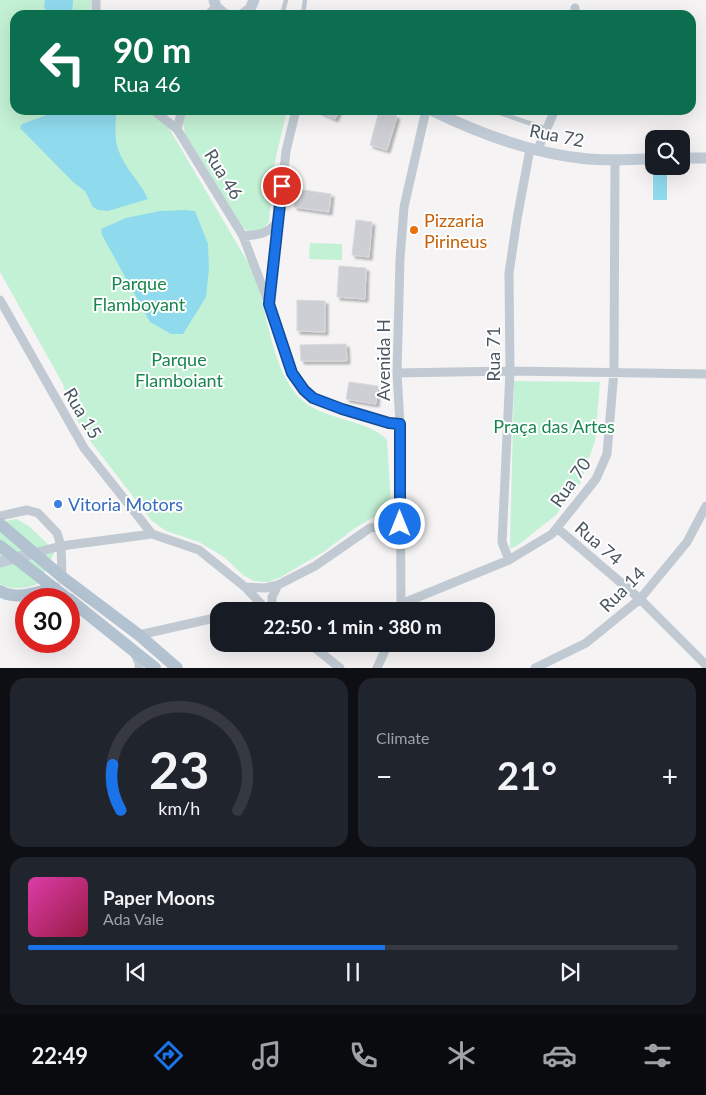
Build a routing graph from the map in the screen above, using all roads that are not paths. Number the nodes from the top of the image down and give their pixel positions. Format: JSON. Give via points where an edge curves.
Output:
{"nodes":[{"id":1,"x":159,"y":115,"type":"edge"},
{"id":2,"x":181,"y":115,"type":"edge"},
{"id":3,"x":295,"y":115,"type":"edge"},
{"id":4,"x":425,"y":115,"type":"edge"},
{"id":5,"x":440,"y":115,"type":"edge"},
{"id":6,"x":506,"y":115,"type":"edge"},
{"id":7,"x":553,"y":115,"type":"edge"},
{"id":8,"x":177,"y":129,"type":"junction"},
{"id":9,"x":547,"y":129,"type":"junction"},
{"id":10,"x":533,"y":150,"type":"junction"},
{"id":11,"x":690,"y":158,"type":"edge"},
{"id":12,"x":706,"y":158,"type":"edge"},
{"id":13,"x":645,"y":159,"type":"edge"},
{"id":14,"x":615,"y":160,"type":"junction"},
{"id":15,"x":278,"y":220,"type":"junction"},
{"id":16,"x":243,"y":236,"type":"junction"},
{"id":17,"x":0,"y":300,"type":"edge"},
{"id":18,"x":269,"y":304,"type":"junction"},
{"id":19,"x":11,"y":321,"type":"junction"},
{"id":20,"x":0,"y":324,"type":"edge"},
{"id":21,"x":510,"y":371,"type":"junction"},
{"id":22,"x":614,"y":371,"type":"junction"},
{"id":23,"x":397,"y":373,"type":"junction"},
{"id":24,"x":706,"y":374,"type":"edge"},
{"id":25,"x":400,"y":424,"type":"junction"},
{"id":26,"x":706,"y":506,"type":"edge"},
{"id":27,"x":0,"y":516,"type":"edge"},
{"id":28,"x":0,"y":524,"type":"edge"},
{"id":29,"x":400,"y":524,"type":"junction"},
{"id":30,"x":557,"y":528,"type":"junction"},
{"id":31,"x":152,"y":534,"type":"junction"},
{"id":32,"x":17,"y":538,"type":"junction"},
{"id":33,"x":61,"y":546,"type":"junction"},
{"id":34,"x":1,"y":550,"type":"edge"},
{"id":35,"x":34,"y":553,"type":"junction"},
{"id":36,"x":17,"y":558,"type":"junction"},
{"id":37,"x":509,"y":560,"type":"junction"},
{"id":38,"x":0,"y":562,"type":"edge"},
{"id":39,"x":62,"y":577,"type":"junction"},
{"id":40,"x":278,"y":585,"type":"junction"},
{"id":41,"x":245,"y":587,"type":"junction"},
{"id":42,"x":54,"y":588,"type":"edge"},
{"id":43,"x":0,"y":591,"type":"edge"},
{"id":44,"x":15,"y":596,"type":"edge"},
{"id":45,"x":640,"y":599,"type":"junction"},
{"id":46,"x":259,"y":602,"type":"edge"},
{"id":47,"x":270,"y":602,"type":"edge"},
{"id":48,"x":400,"y":602,"type":"edge"},
{"id":49,"x":414,"y":602,"type":"edge"},
{"id":50,"x":80,"y":608,"type":"edge"},
{"id":51,"x":210,"y":619,"type":"edge"},
{"id":52,"x":139,"y":635,"type":"junction"},
{"id":53,"x":132,"y":648,"type":"junction"},
{"id":54,"x":320,"y":652,"type":"edge"},
{"id":55,"x":384,"y":652,"type":"edge"},
{"id":56,"x":706,"y":665,"type":"edge"},
{"id":57,"x":139,"y":668,"type":"edge"},
{"id":58,"x":155,"y":668,"type":"edge"},
{"id":59,"x":177,"y":668,"type":"edge"},
{"id":60,"x":340,"y":668,"type":"edge"},
{"id":61,"x":377,"y":668,"type":"edge"},
{"id":62,"x":535,"y":668,"type":"edge"}],
"edges":[{"from":1,"to":8,"type":"street","name":"Rua 46"},
{"from":2,"to":8,"type":"street"},
{"from":3,"to":15,"type":"street","via":[[286,151]]},
{"from":4,"to":23,"type":"street","name":"Avenida H","via":[[404,207]]},
{"from":5,"to":10,"type":"main road","name":"Rua 72"},
{"from":6,"to":9,"type":"lane"},
{"from":7,"to":9,"type":"street","name":"Rua 71"},
{"from":8,"to":16,"type":"street","name":"Rua 46"},
{"from":9,"to":10,"type":"street","name":"Rua 71"},
{"from":10,"to":14,"type":"main road","name":"Rua 72"},
{"from":10,"to":21,"type":"street","name":"Rua 71","via":[[516,219],[509,273]]},
{"from":11,"to":12,"type":"main road"},
{"from":13,"to":14,"type":"main road","name":"Rua 72"},
{"from":14,"to":22,"type":"street","name":"Rua 70"},
{"from":15,"to":16,"type":"street","via":[[272,229],[262,234]]},
{"from":15,"to":18,"type":"street"},
{"from":16,"to":18,"type":"street","name":"Rua 46"},
{"from":17,"to":19,"type":"street","name":"Rua 15"},
{"from":18,"to":25,"type":"street","name":"Rua 46","via":[[292,373],[304,390],[313,398],[335,407]]},
{"from":19,"to":20,"type":"street"},
{"from":19,"to":31,"type":"street","name":"Rua 15","via":[[84,448]]},
{"from":21,"to":22,"type":"street"},
{"from":21,"to":23,"type":"street"},
{"from":21,"to":37,"type":"street","name":"Rua 71","via":[[502,542]]},
{"from":22,"to":24,"type":"street"},
{"from":22,"to":30,"type":"street","name":"Rua 70","via":[[608,454],[596,479]]},
{"from":23,"to":25,"type":"street","name":"Avenida H"},
{"from":25,"to":29,"type":"street","name":"Avenida H"},
{"from":26,"to":45,"type":"street","name":"Rua 14","via":[[687,542]]},
{"from":27,"to":33,"type":"street","via":[[27,510],[38,513],[58,533]]},
{"from":28,"to":32,"type":"main road"},
{"from":29,"to":40,"type":"street","via":[[370,528],[315,566]]},
{"from":29,"to":48,"type":"street","name":"Avenida H"},
{"from":30,"to":37,"type":"street","name":"Rua 70"},
{"from":30,"to":45,"type":"street","name":"Rua 74"},
{"from":31,"to":33,"type":"street"},
{"from":31,"to":41,"type":"street","via":[[199,550]]},
{"from":32,"to":34,"type":"main road"},
{"from":32,"to":35,"type":"main road"},
{"from":33,"to":35,"type":"street"},
{"from":33,"to":39,"type":"street"},
{"from":34,"to":36,"type":"main road"},
{"from":35,"to":36,"type":"main road"},
{"from":35,"to":39,"type":"main road"},
{"from":36,"to":38,"type":"main road"},
{"from":36,"to":42,"type":"main road"},
{"from":37,"to":49,"type":"street","name":"Rua 70"},
{"from":39,"to":52,"type":"main road"},
{"from":40,"to":41,"type":"street"},
{"from":40,"to":47,"type":"street"},
{"from":41,"to":46,"type":"street"},
{"from":43,"to":44,"type":"main road"},
{"from":45,"to":56,"type":"street","name":"Rua 74"},
{"from":45,"to":62,"type":"street","name":"Rua 14","via":[[586,644]]},
{"from":50,"to":53,"type":"main road"},
{"from":51,"to":52,"type":"street"},
{"from":52,"to":59,"type":"main road"},
{"from":53,"to":57,"type":"street"},
{"from":53,"to":58,"type":"main road"},
{"from":54,"to":60,"type":"street"},
{"from":55,"to":61,"type":"street"}]}
